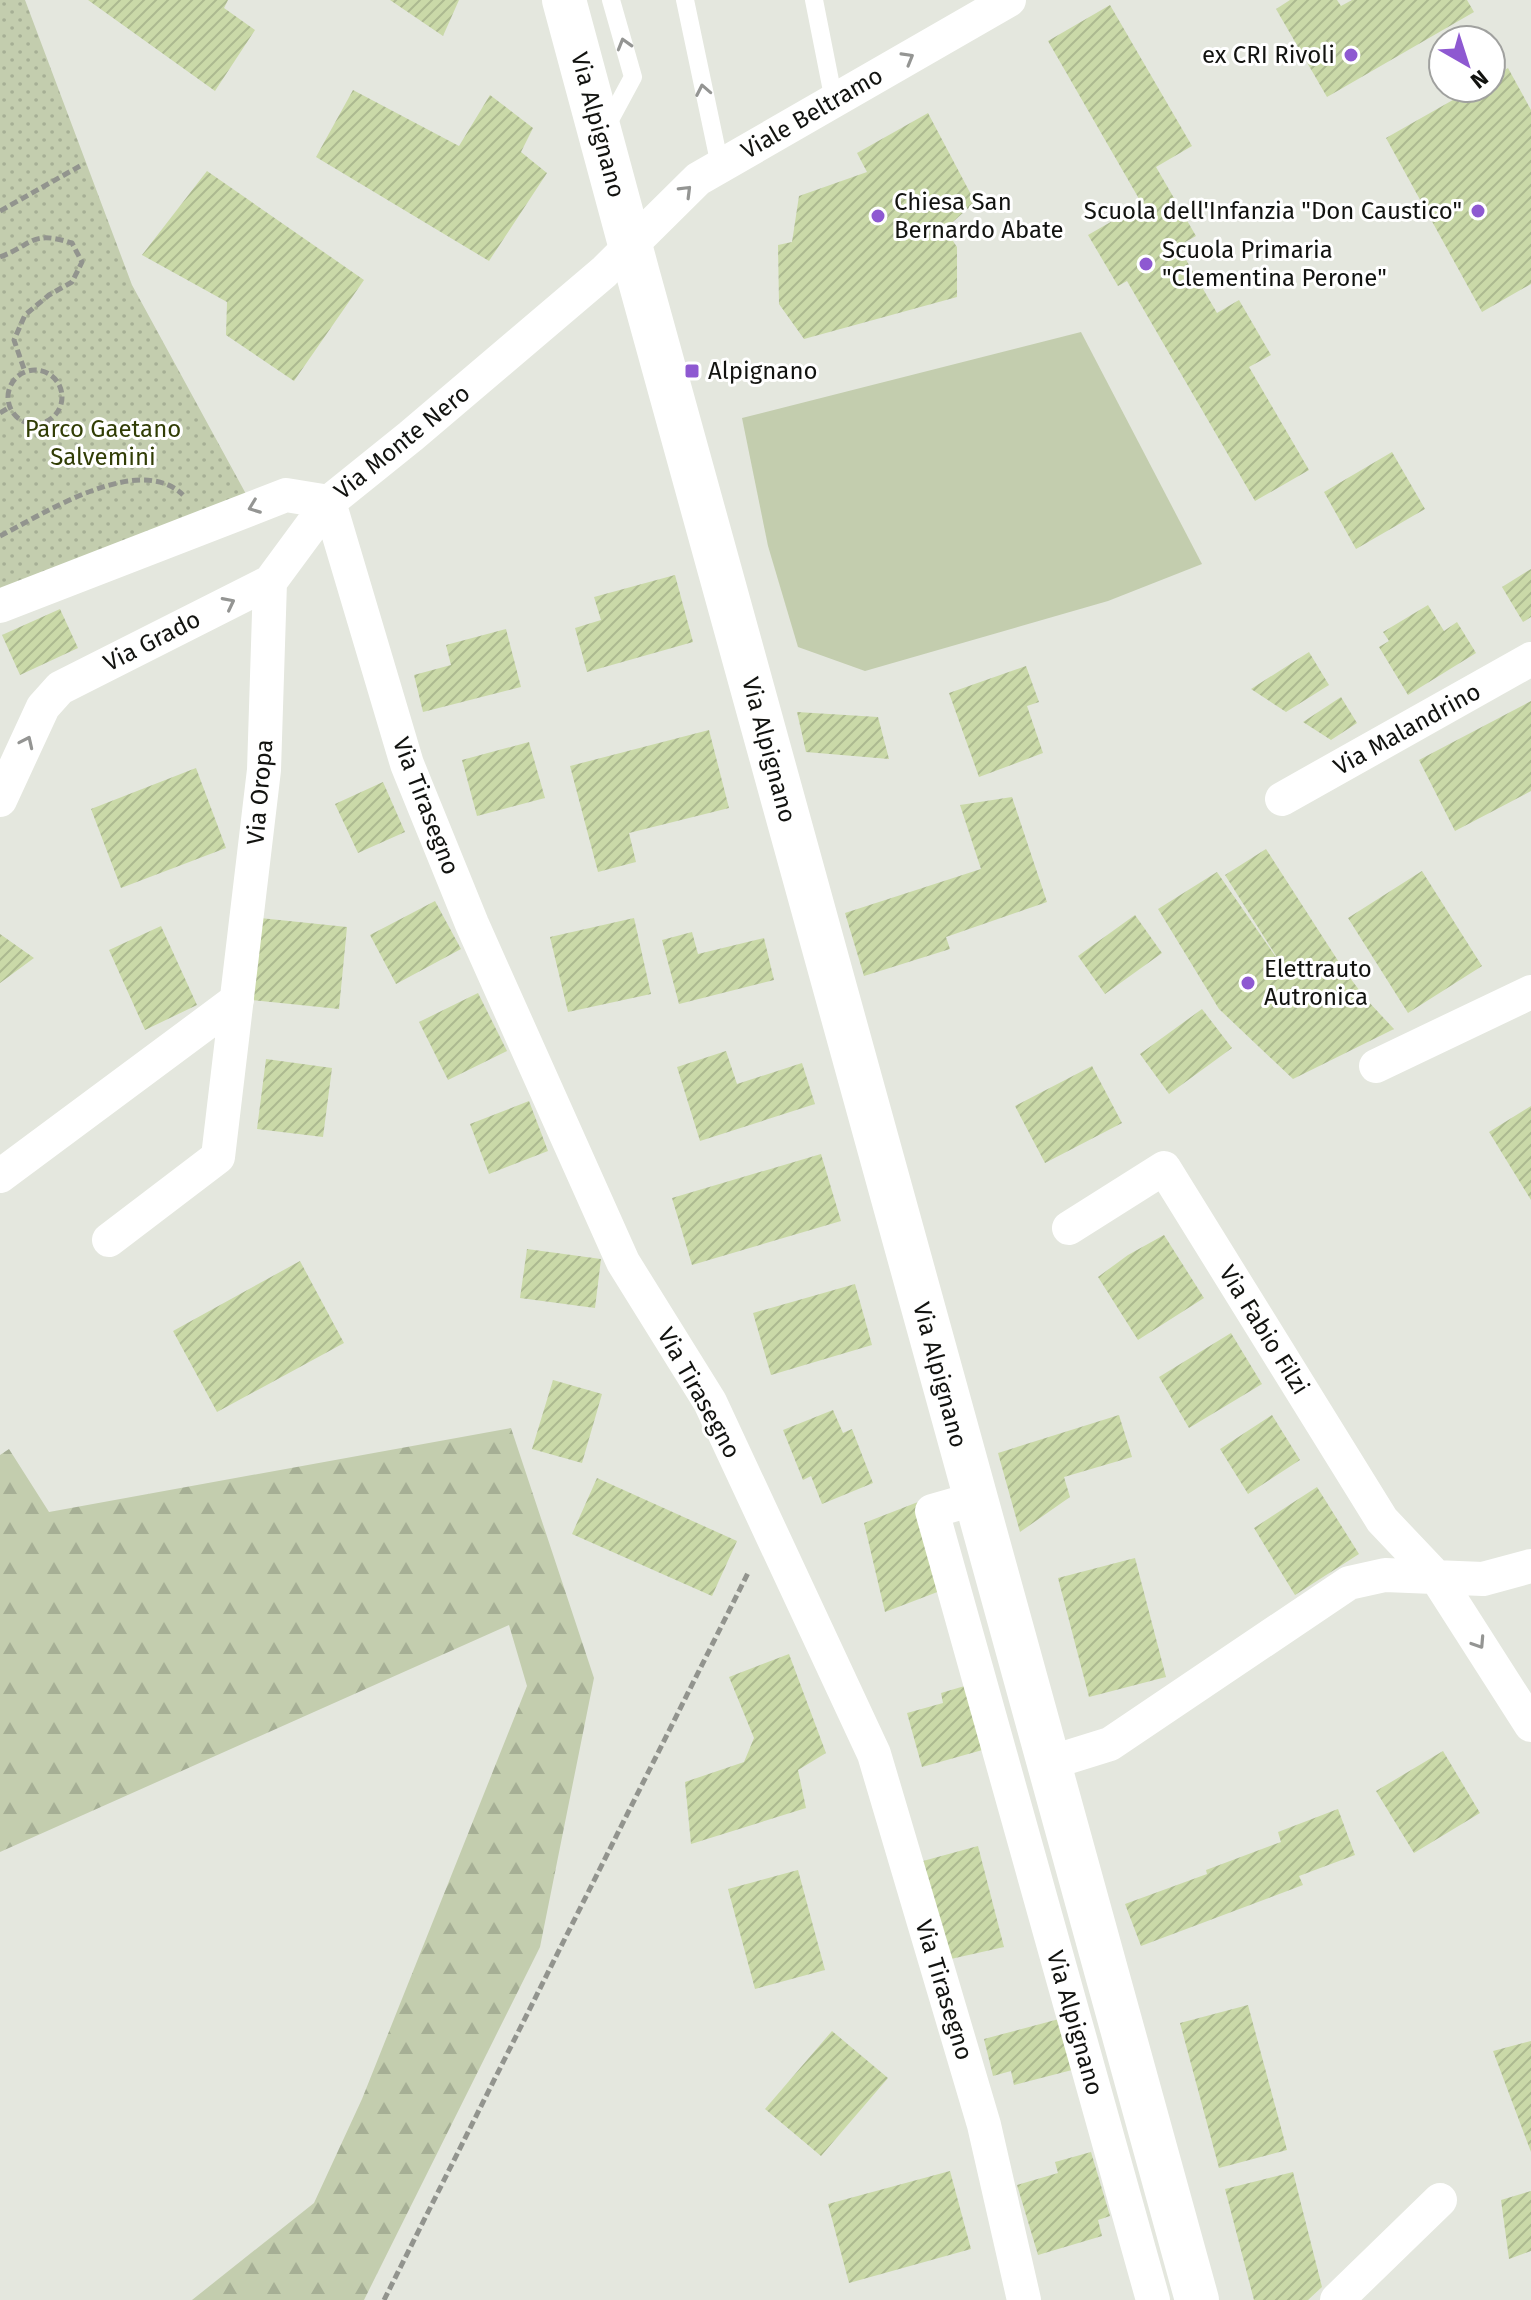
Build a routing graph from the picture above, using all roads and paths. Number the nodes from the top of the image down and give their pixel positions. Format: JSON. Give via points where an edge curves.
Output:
{"nodes":[{"id":1,"x":564,"y":0,"type":"edge"},
{"id":2,"x":611,"y":0,"type":"edge"},
{"id":3,"x":685,"y":0,"type":"edge"},
{"id":4,"x":814,"y":0,"type":"edge"},
{"id":5,"x":1009,"y":0,"type":"edge"},
{"id":6,"x":834,"y":101,"type":"junction"},
{"id":7,"x":601,"y":137,"type":"junction"},
{"id":8,"x":80,"y":166,"type":"dead end"},
{"id":9,"x":720,"y":166,"type":"junction"},
{"id":10,"x":0,"y":211,"type":"edge"},
{"id":11,"x":631,"y":247,"type":"junction"},
{"id":12,"x":0,"y":257,"type":"edge"},
{"id":13,"x":24,"y":369,"type":"junction"},
{"id":14,"x":8,"y":408,"type":"junction"},
{"id":15,"x":0,"y":413,"type":"edge"},
{"id":16,"x":329,"y":502,"type":"junction"},
{"id":17,"x":198,"y":529,"type":"junction"},
{"id":18,"x":0,"y":536,"type":"edge"},
{"id":19,"x":270,"y":582,"type":"junction"},
{"id":20,"x":0,"y":606,"type":"edge"},
{"id":21,"x":1531,"y":659,"type":"edge"},
{"id":22,"x":1282,"y":799,"type":"dead end"},
{"id":23,"x":0,"y":800,"type":"edge"},
{"id":24,"x":1531,"y":992,"type":"edge"},
{"id":25,"x":237,"y":1000,"type":"junction"},
{"id":26,"x":1376,"y":1066,"type":"dead end"},
{"id":27,"x":0,"y":1176,"type":"edge"},
{"id":28,"x":1069,"y":1228,"type":"dead end"},
{"id":29,"x":109,"y":1240,"type":"dead end"},
{"id":30,"x":974,"y":1499,"type":"junction"},
{"id":31,"x":769,"y":1530,"type":"junction"},
{"id":32,"x":1531,"y":1566,"type":"edge"},
{"id":33,"x":1437,"y":1578,"type":"junction"},
{"id":34,"x":1531,"y":1725,"type":"edge"},
{"id":35,"x":1049,"y":1763,"type":"junction"},
{"id":36,"x":1440,"y":2200,"type":"dead end"},
{"id":37,"x":384,"y":2300,"type":"edge"},
{"id":38,"x":1024,"y":2300,"type":"edge"},
{"id":39,"x":1153,"y":2300,"type":"edge"},
{"id":40,"x":1197,"y":2300,"type":"edge"},
{"id":41,"x":1337,"y":2300,"type":"edge"}],
"edges":[{"from":1,"to":7,"type":"street","name":"Via Alpignano"},
{"from":7,"to":2,"type":"lane","one_way":true,"via":[[633,77]]},
{"from":9,"to":3,"type":"lane","one_way":true},
{"from":4,"to":6,"type":"lane"},
{"from":6,"to":5,"type":"street","name":"Viale Beltramo","one_way":true},
{"from":6,"to":9,"type":"street","name":"Viale Beltramo"},
{"from":7,"to":11,"type":"street","name":"Via Alpignano"},
{"from":8,"to":10,"type":"path"},
{"from":11,"to":9,"type":"street","name":"Viale Beltramo","one_way":true,"via":[[698,179]]},
{"from":11,"to":16,"type":"street","name":"Via Monte Nero"},
{"from":11,"to":30,"type":"street","name":"Via Alpignano"},
{"from":12,"to":13,"type":"path","via":[[27,241],[49,236],[72,243],[82,262],[72,282],[25,315],[14,340]]},
{"from":13,"to":14,"type":"path","via":[[8,385]]},
{"from":13,"to":14,"type":"path","via":[[43,370],[58,381],[63,399],[56,416],[39,425],[20,422]]},
{"from":14,"to":15,"type":"path"},
{"from":16,"to":17,"type":"street","name":"Via Monte Nero","one_way":true,"via":[[286,495]]},
{"from":16,"to":19,"type":"street","name":"Via Grado"},
{"from":16,"to":31,"type":"street","name":"Via Tirasegno","via":[[407,764],[472,924],[623,1262],[710,1402]]},
{"from":17,"to":18,"type":"path","via":[[181,493],[154,479],[114,482]]},
{"from":17,"to":20,"type":"street","name":"Via Monte Nero"},
{"from":23,"to":19,"type":"street","name":"Via Grado","one_way":true,"via":[[43,707],[60,688]]},
{"from":19,"to":25,"type":"street","name":"Via Oropa","via":[[264,770]]},
{"from":21,"to":22,"type":"street","name":"Via Malandrino"},
{"from":24,"to":26,"type":"street"},
{"from":25,"to":27,"type":"street"},
{"from":25,"to":29,"type":"street","name":"Via Oropa","via":[[218,1157]]},
{"from":28,"to":33,"type":"street","name":"Via Fabio Filzi","via":[[1164,1168],[1382,1520]]},
{"from":30,"to":35,"type":"street","name":"Via Alpignano"},
{"from":30,"to":39,"type":"street","name":"Via Alpignano","via":[[932,1511]]},
{"from":31,"to":37,"type":"path"},
{"from":31,"to":38,"type":"street","name":"Via Tirasegno","via":[[874,1754],[984,2125]]},
{"from":32,"to":33,"type":"street","via":[[1483,1579]]},
{"from":33,"to":34,"type":"street","one_way":true},
{"from":33,"to":35,"type":"street","via":[[1385,1575],[1349,1583],[1110,1744]]},
{"from":35,"to":40,"type":"street","name":"Via Alpignano"},
{"from":36,"to":41,"type":"street"}]}
